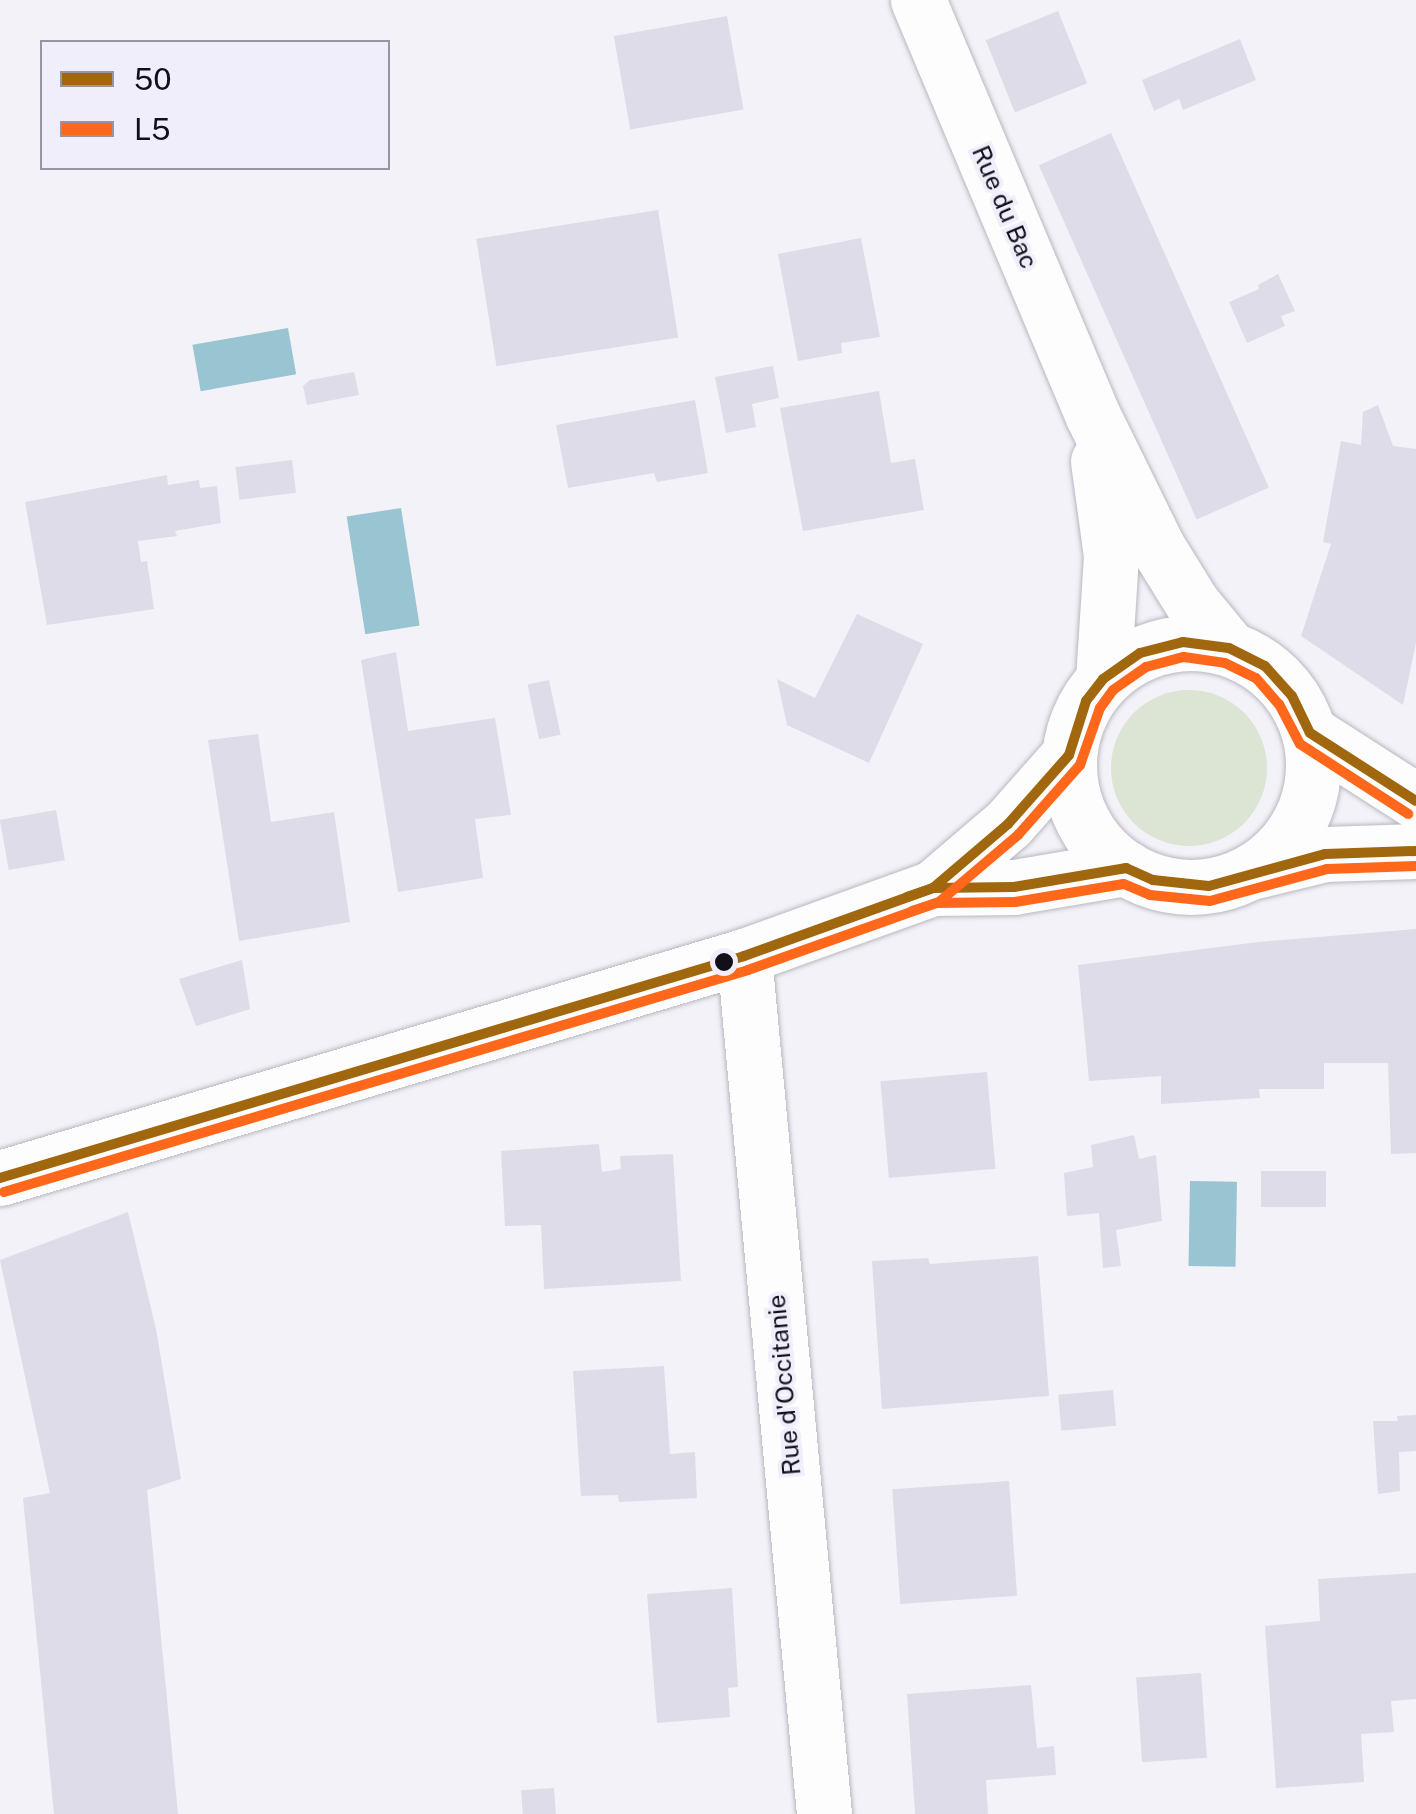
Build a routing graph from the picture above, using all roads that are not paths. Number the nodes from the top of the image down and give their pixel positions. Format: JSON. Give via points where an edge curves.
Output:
{"nodes":[{"id":1,"x":918,"y":0,"type":"edge"},
{"id":2,"x":1092,"y":414,"type":"junction"},
{"id":3,"x":1229,"y":648,"type":"junction"},
{"id":4,"x":1104,"y":679,"type":"junction"},
{"id":5,"x":1310,"y":733,"type":"junction"},
{"id":6,"x":1069,"y":755,"type":"junction"},
{"id":7,"x":1416,"y":800,"type":"edge"},
{"id":8,"x":1416,"y":850,"type":"edge"},
{"id":9,"x":1126,"y":868,"type":"junction"},
{"id":10,"x":1248,"y":873,"type":"junction"},
{"id":11,"x":934,"y":888,"type":"junction"},
{"id":12,"x":744,"y":956,"type":"junction"},
{"id":13,"x":0,"y":1178,"type":"edge"},
{"id":14,"x":824,"y":1814,"type":"edge"}],
"edges":[{"from":1,"to":2,"type":"street","name":"Rue du Bac"},
{"from":2,"to":3,"type":"street","name":"Rue du Bac","via":[[1158,548]]},
{"from":2,"to":4,"type":"street","name":"Rue du Bac","via":[[1111,556]]},
{"from":3,"to":4,"type":"street","via":[[1183,642],[1140,653]]},
{"from":3,"to":5,"type":"street","via":[[1265,666],[1292,696]]},
{"from":4,"to":6,"type":"street","via":[[1086,702]]},
{"from":5,"to":7,"type":"street"},
{"from":5,"to":10,"type":"street","via":[[1314,774],[1304,814],[1280,849]]},
{"from":6,"to":9,"type":"street","via":[[1082,820]]},
{"from":6,"to":11,"type":"street","via":[[1008,824]]},
{"from":8,"to":10,"type":"street","via":[[1325,854]]},
{"from":9,"to":10,"type":"street","via":[[1180,886],[1209,886]]},
{"from":9,"to":11,"type":"street","via":[[1014,887]]},
{"from":11,"to":12,"type":"street"},
{"from":12,"to":13,"type":"street"},
{"from":12,"to":14,"type":"street","name":"Rue d'Occitanie"}]}
